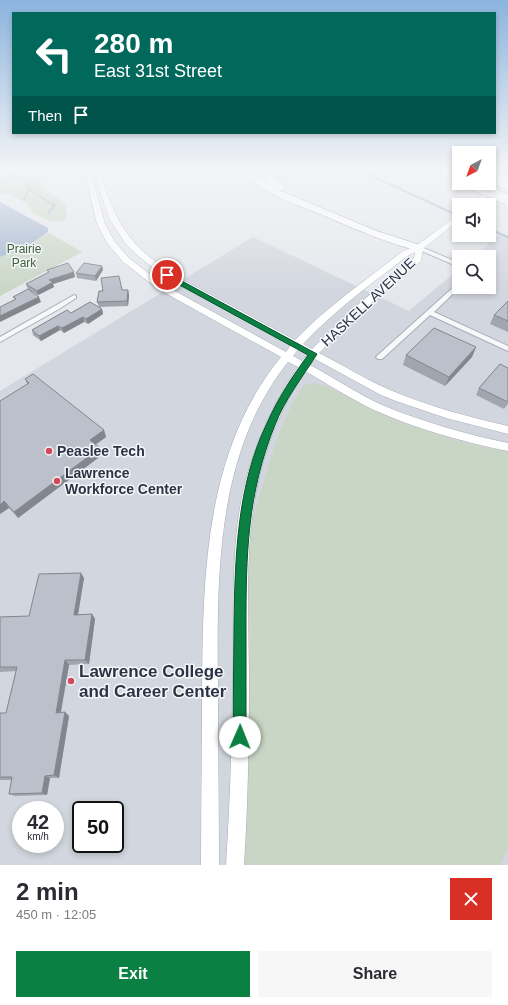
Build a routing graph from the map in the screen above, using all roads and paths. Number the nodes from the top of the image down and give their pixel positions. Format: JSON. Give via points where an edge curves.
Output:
{"nodes":[{"id":1,"x":97,"y":210,"type":"edge"},
{"id":2,"x":109,"y":210,"type":"edge"},
{"id":3,"x":319,"y":210,"type":"edge"},
{"id":4,"x":333,"y":210,"type":"edge"},
{"id":5,"x":452,"y":222,"type":"edge"},
{"id":6,"x":419,"y":248,"type":"junction"},
{"id":7,"x":452,"y":262,"type":"edge"},
{"id":8,"x":452,"y":291,"type":"edge"},
{"id":9,"x":74,"y":296,"type":"dead end"},
{"id":10,"x":429,"y":312,"type":"junction"},
{"id":11,"x":0,"y":340,"type":"edge"},
{"id":12,"x":296,"y":345,"type":"junction"},
{"id":13,"x":508,"y":349,"type":"edge"},
{"id":14,"x":286,"y":357,"type":"junction"},
{"id":15,"x":380,"y":357,"type":"dead end"},
{"id":16,"x":308,"y":361,"type":"junction"},
{"id":17,"x":508,"y":430,"type":"edge"},
{"id":18,"x":508,"y":447,"type":"edge"},
{"id":19,"x":210,"y":865,"type":"edge"},
{"id":20,"x":235,"y":865,"type":"edge"}],
"edges":[{"from":1,"to":14,"type":"main road","via":[[101,224],[112,244],[147,278]]},
{"from":2,"to":12,"type":"main road","via":[[123,236],[141,255],[167,275]]},
{"from":3,"to":6,"type":"highway","via":[[397,242]]},
{"from":4,"to":6,"type":"highway","via":[[402,238]]},
{"from":5,"to":6,"type":"main road","name":"HASKELL AVENUE"},
{"from":6,"to":7,"type":"street"},
{"from":6,"to":12,"type":"main road","name":"HASKELL AVENUE","via":[[395,261],[326,316]]},
{"from":6,"to":16,"type":"main road","name":"HASKELL AVENUE","via":[[418,259],[339,327]]},
{"from":8,"to":10,"type":"street"},
{"from":9,"to":11,"type":"street"},
{"from":10,"to":13,"type":"street"},
{"from":10,"to":15,"type":"street"},
{"from":12,"to":14,"type":"main road","name":"HASKELL AVENUE"},
{"from":12,"to":16,"type":"main road"},
{"from":14,"to":16,"type":"main road"},
{"from":14,"to":19,"type":"main road","name":"HASKELL AVENUE","via":[[255,404],[236,448],[222,496],[212,560]]},
{"from":16,"to":17,"type":"main road","via":[[402,400],[456,418]]},
{"from":16,"to":18,"type":"main road","via":[[355,396],[401,417],[467,438]]},
{"from":16,"to":20,"type":"main road","name":"HASKELL AVENUE","via":[[279,405],[271,424],[257,463],[244,517]]}]}
